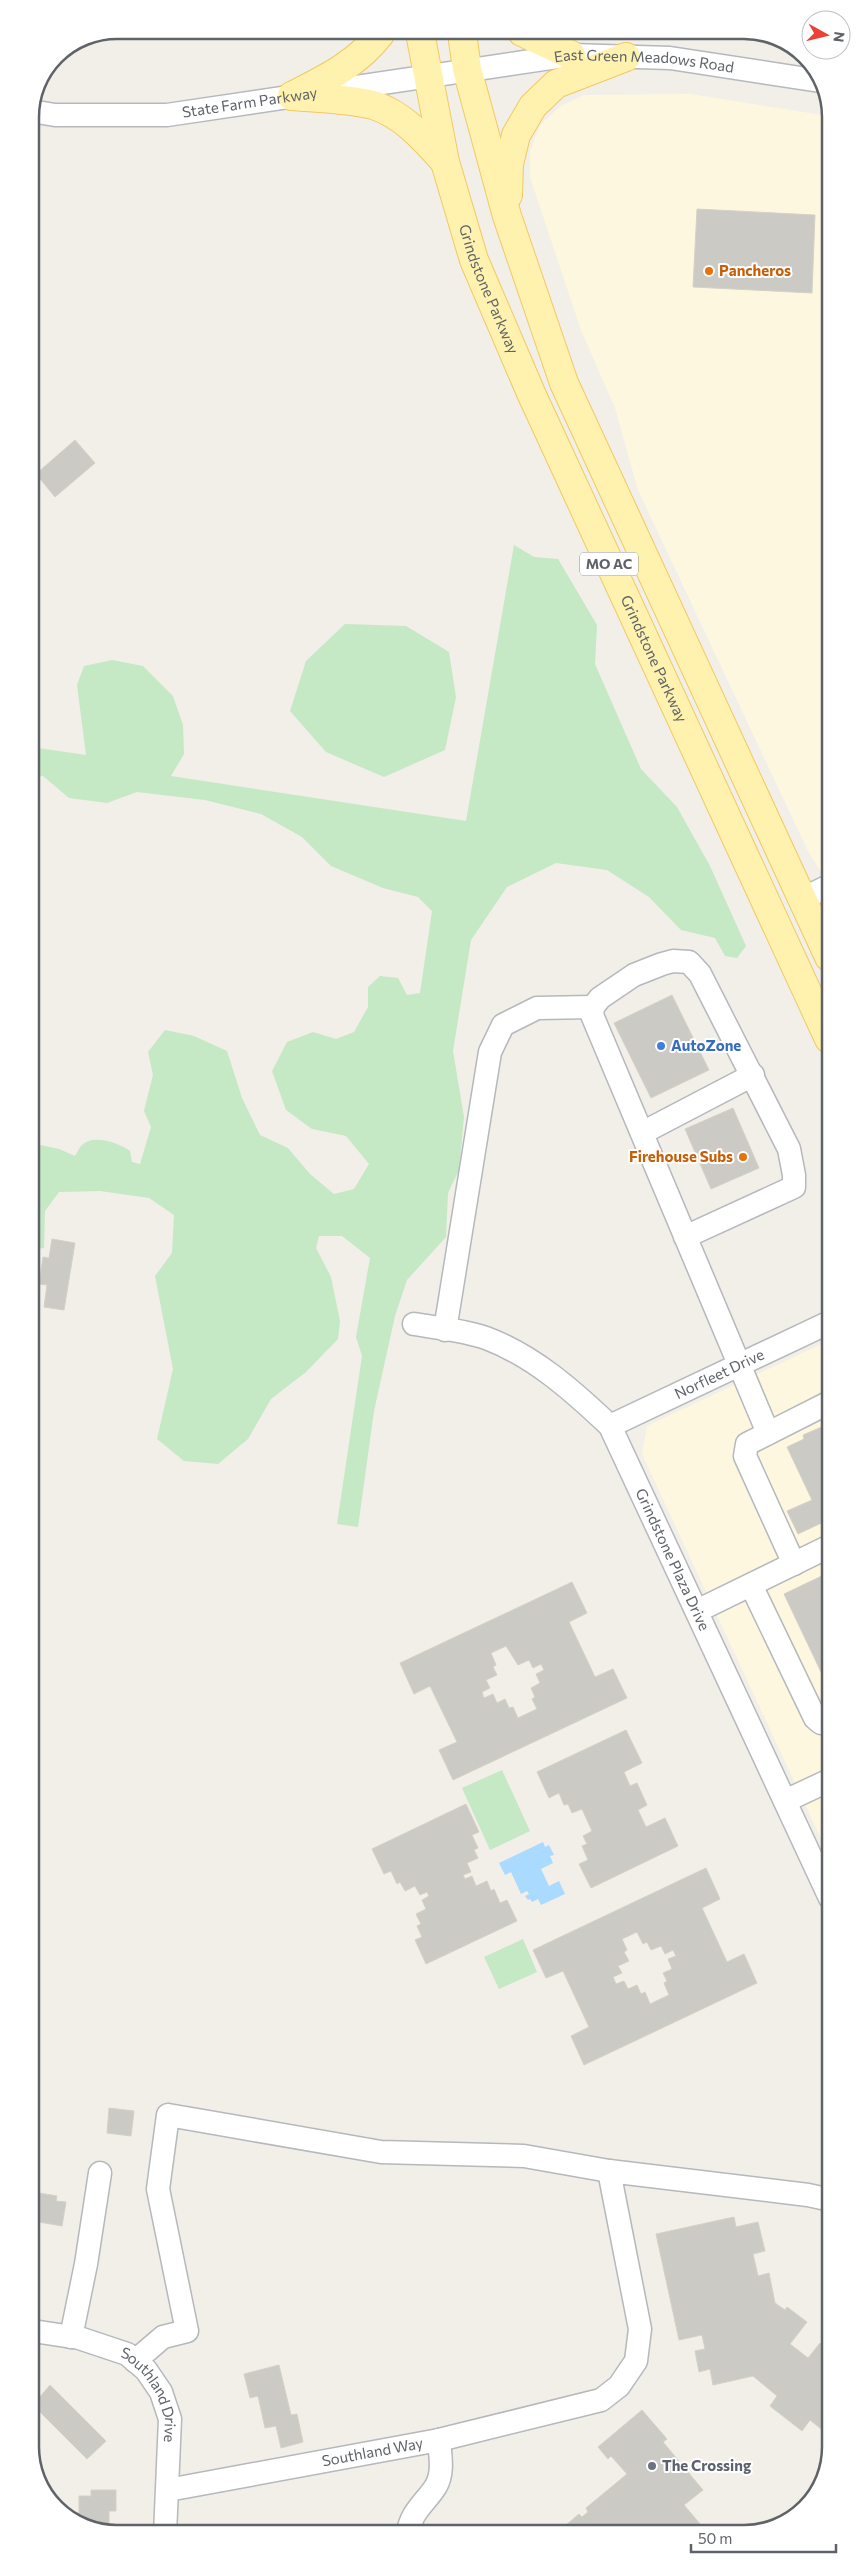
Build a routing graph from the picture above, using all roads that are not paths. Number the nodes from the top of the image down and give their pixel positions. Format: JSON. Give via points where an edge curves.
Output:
{"nodes":[{"id":1,"x":376,"y":39,"type":"edge"},
{"id":2,"x":421,"y":39,"type":"edge"},
{"id":3,"x":463,"y":39,"type":"edge"},
{"id":4,"x":537,"y":39,"type":"edge"},
{"id":5,"x":571,"y":55,"type":"junction"},
{"id":6,"x":626,"y":57,"type":"junction"},
{"id":7,"x":467,"y":69,"type":"junction"},
{"id":8,"x":429,"y":75,"type":"junction"},
{"id":9,"x":813,"y":81,"type":"edge"},
{"id":10,"x":292,"y":96,"type":"junction"},
{"id":11,"x":39,"y":112,"type":"edge"},
{"id":12,"x":445,"y":162,"type":"junction"},
{"id":13,"x":507,"y":216,"type":"junction"},
{"id":14,"x":822,"y":889,"type":"edge"},
{"id":15,"x":802,"y":899,"type":"junction"},
{"id":16,"x":822,"y":942,"type":"edge"},
{"id":17,"x":593,"y":1007,"type":"junction"},
{"id":18,"x":822,"y":1024,"type":"edge"},
{"id":19,"x":753,"y":1075,"type":"junction"},
{"id":20,"x":642,"y":1133,"type":"junction"},
{"id":21,"x":685,"y":1237,"type":"junction"},
{"id":22,"x":414,"y":1324,"type":"dead end"},
{"id":23,"x":822,"y":1326,"type":"edge"},
{"id":24,"x":445,"y":1330,"type":"junction"},
{"id":25,"x":739,"y":1365,"type":"junction"},
{"id":26,"x":822,"y":1406,"type":"edge"},
{"id":27,"x":610,"y":1426,"type":"junction"},
{"id":28,"x":768,"y":1433,"type":"junction"},
{"id":29,"x":822,"y":1550,"type":"edge"},
{"id":30,"x":794,"y":1564,"type":"junction"},
{"id":31,"x":751,"y":1585,"type":"junction"},
{"id":32,"x":697,"y":1611,"type":"junction"},
{"id":33,"x":822,"y":1723,"type":"edge"},
{"id":34,"x":822,"y":1784,"type":"edge"},
{"id":35,"x":785,"y":1801,"type":"junction"},
{"id":36,"x":822,"y":1881,"type":"edge"},
{"id":37,"x":609,"y":2171,"type":"junction"},
{"id":38,"x":100,"y":2173,"type":"dead end"},
{"id":39,"x":822,"y":2198,"type":"edge"},
{"id":40,"x":39,"y":2332,"type":"edge"},
{"id":41,"x":71,"y":2337,"type":"junction"},
{"id":42,"x":135,"y":2361,"type":"junction"},
{"id":43,"x":439,"y":2440,"type":"junction"},
{"id":44,"x":168,"y":2490,"type":"junction"},
{"id":45,"x":166,"y":2525,"type":"edge"},
{"id":46,"x":411,"y":2525,"type":"edge"}],
"edges":[{"from":1,"to":10,"type":"main road","via":[[340,72]]},
{"from":2,"to":8,"type":"main road","number":"MO AC"},
{"from":3,"to":7,"type":"main road","number":"MO AC"},
{"from":4,"to":5,"type":"main road"},
{"from":5,"to":6,"type":"street","name":"East Green Meadows Road"},
{"from":5,"to":7,"type":"street","name":"East Green Meadows Road"},
{"from":6,"to":9,"type":"street","name":"East Green Meadows Road","via":[[670,58]]},
{"from":6,"to":13,"type":"main road","via":[[556,84],[533,106],[516,135],[509,164]]},
{"from":7,"to":8,"type":"street","name":"State Farm Parkway"},
{"from":7,"to":13,"type":"main road","number":"MO AC"},
{"from":8,"to":10,"type":"street","name":"State Farm Parkway"},
{"from":8,"to":12,"type":"main road","name":"Grindstone Parkway","number":"MO AC"},
{"from":10,"to":11,"type":"street","name":"State Farm Parkway","via":[[167,115]]},
{"from":10,"to":12,"type":"main road","via":[[373,105],[396,116],[417,132]]},
{"from":12,"to":18,"type":"main road","name":"Grindstone Parkway","number":"MO AC","via":[[474,260],[531,393]]},
{"from":13,"to":15,"type":"main road","number":"MO AC","via":[[564,383]]},
{"from":14,"to":15,"type":"street"},
{"from":15,"to":16,"type":"main road","number":"MO AC"},
{"from":17,"to":19,"type":"street","via":[[600,998],[634,975],[673,961],[689,962],[700,974]]},
{"from":17,"to":20,"type":"street","via":[[592,1015]]},
{"from":17,"to":24,"type":"street","via":[[537,1008],[503,1025],[490,1052]]},
{"from":19,"to":20,"type":"street"},
{"from":19,"to":21,"type":"street","via":[[789,1149],[794,1187]]},
{"from":20,"to":21,"type":"street"},
{"from":21,"to":25,"type":"street"},
{"from":22,"to":24,"type":"street","name":"Grindstone Plaza Drive"},
{"from":23,"to":25,"type":"street","name":"Norfleet Drive"},
{"from":24,"to":27,"type":"street","name":"Grindstone Plaza Drive","via":[[485,1337],[525,1357],[569,1388]]},
{"from":25,"to":27,"type":"street","name":"Norfleet Drive"},
{"from":25,"to":28,"type":"street"},
{"from":26,"to":28,"type":"street"},
{"from":27,"to":32,"type":"street","name":"Grindstone Plaza Drive"},
{"from":28,"to":30,"type":"street","via":[[747,1444],[745,1456]]},
{"from":29,"to":30,"type":"street"},
{"from":30,"to":31,"type":"street"},
{"from":31,"to":32,"type":"street"},
{"from":31,"to":33,"type":"street","via":[[815,1718]]},
{"from":32,"to":35,"type":"street","name":"Grindstone Plaza Drive"},
{"from":34,"to":35,"type":"street"},
{"from":35,"to":36,"type":"street","name":"Grindstone Plaza Drive"},
{"from":37,"to":39,"type":"street"},
{"from":37,"to":42,"type":"street","via":[[524,2156],[380,2152],[168,2115],[158,2189],[187,2331],[163,2337]]},
{"from":37,"to":43,"type":"street","name":"Southland Way","via":[[640,2329],[636,2361],[619,2386],[601,2400]]},
{"from":38,"to":41,"type":"street"},
{"from":40,"to":41,"type":"street","name":"Southland Drive"},
{"from":41,"to":42,"type":"street","name":"Southland Drive","via":[[127,2354]]},
{"from":42,"to":44,"type":"street","name":"Southland Drive","via":[[162,2392],[170,2419]]},
{"from":43,"to":44,"type":"street","name":"Southland Way"},
{"from":43,"to":46,"type":"street","via":[[441,2470],[436,2486],[416,2510]]},
{"from":44,"to":45,"type":"street","name":"Southland Drive"}]}
